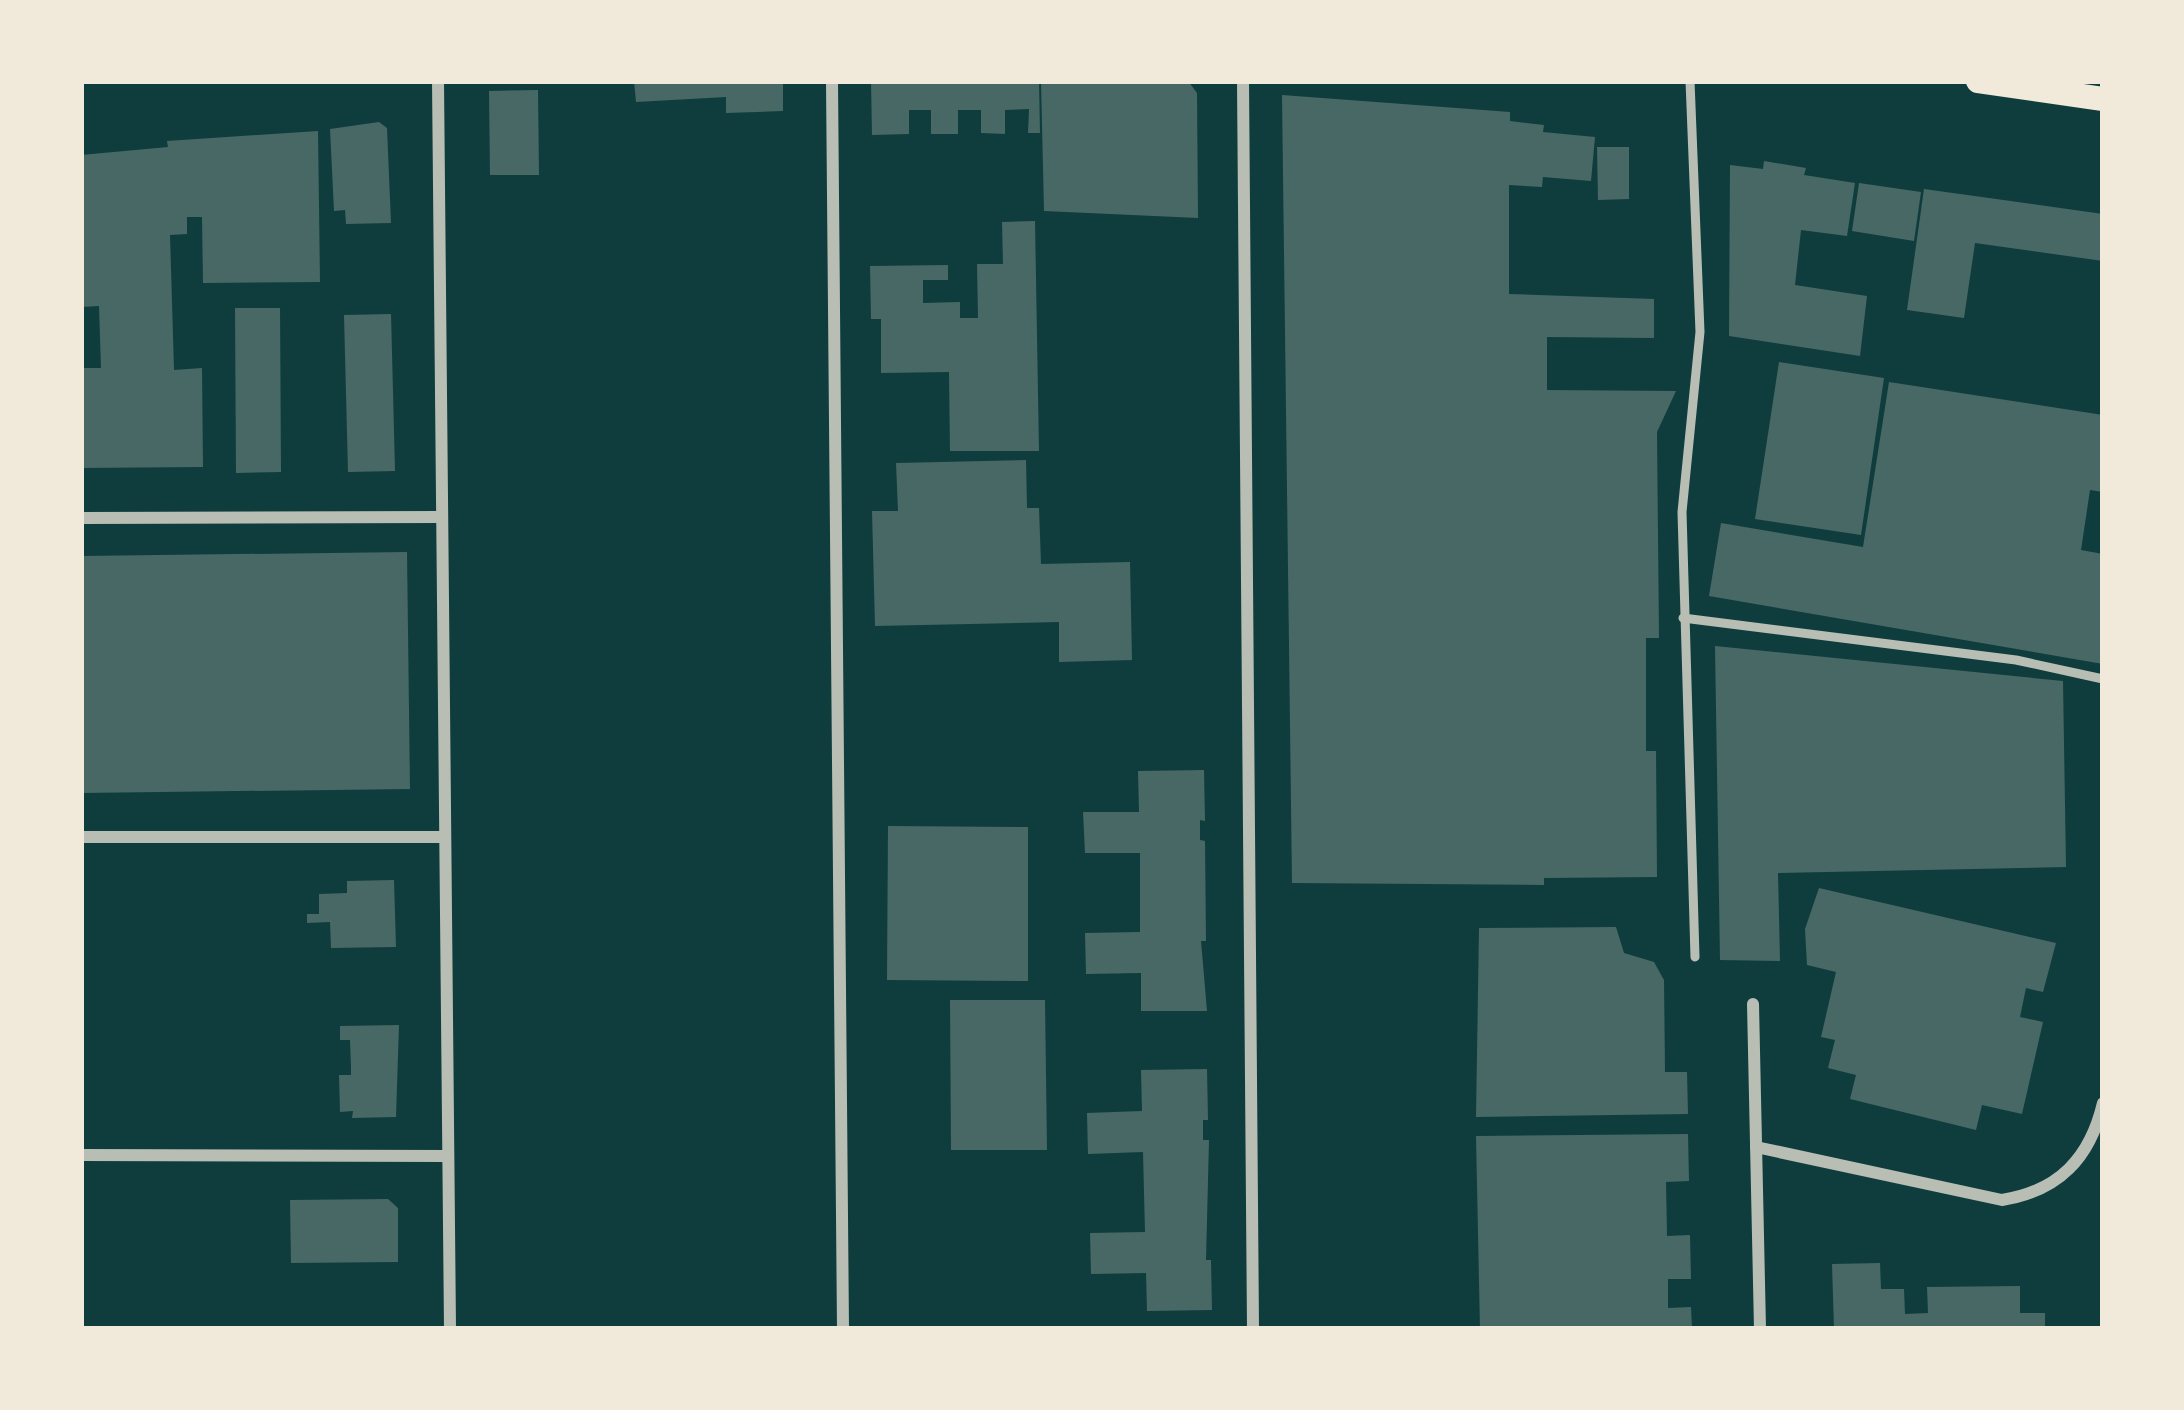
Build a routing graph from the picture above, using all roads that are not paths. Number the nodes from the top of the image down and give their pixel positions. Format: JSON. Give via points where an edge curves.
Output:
{"nodes":[{"id":1,"x":438,"y":81,"type":"edge"},
{"id":2,"x":832,"y":81,"type":"edge"},
{"id":3,"x":1243,"y":81,"type":"edge"},
{"id":4,"x":1690,"y":81,"type":"edge"},
{"id":5,"x":1978,"y":81,"type":"edge"},
{"id":6,"x":2103,"y":99,"type":"edge"},
{"id":7,"x":442,"y":517,"type":"junction"},
{"id":8,"x":81,"y":518,"type":"edge"},
{"id":9,"x":1683,"y":618,"type":"junction"},
{"id":10,"x":2103,"y":679,"type":"edge"},
{"id":11,"x":81,"y":837,"type":"edge"},
{"id":12,"x":446,"y":837,"type":"junction"},
{"id":13,"x":1695,"y":957,"type":"dead end"},
{"id":14,"x":1753,"y":1004,"type":"dead end"},
{"id":15,"x":2103,"y":1103,"type":"edge"},
{"id":16,"x":1756,"y":1148,"type":"junction"},
{"id":17,"x":81,"y":1155,"type":"edge"},
{"id":18,"x":448,"y":1156,"type":"junction"},
{"id":19,"x":450,"y":1329,"type":"edge"},
{"id":20,"x":843,"y":1329,"type":"edge"},
{"id":21,"x":1253,"y":1329,"type":"edge"},
{"id":22,"x":1760,"y":1329,"type":"edge"}],
"edges":[{"from":1,"to":7,"type":"street"},
{"from":2,"to":20,"type":"street"},
{"from":3,"to":21,"type":"street"},
{"from":4,"to":9,"type":"lane","via":[[1700,332],[1682,512]]},
{"from":5,"to":6,"type":"main road"},
{"from":7,"to":8,"type":"street"},
{"from":7,"to":12,"type":"street"},
{"from":9,"to":10,"type":"lane","via":[[2016,660]]},
{"from":9,"to":13,"type":"lane"},
{"from":11,"to":12,"type":"street"},
{"from":12,"to":18,"type":"street"},
{"from":14,"to":16,"type":"street"},
{"from":15,"to":16,"type":"street","via":[[2095,1138],[2078,1162],[2030,1195],[2002,1199]]},
{"from":16,"to":22,"type":"street"},
{"from":17,"to":18,"type":"street"},
{"from":18,"to":19,"type":"street"}]}
